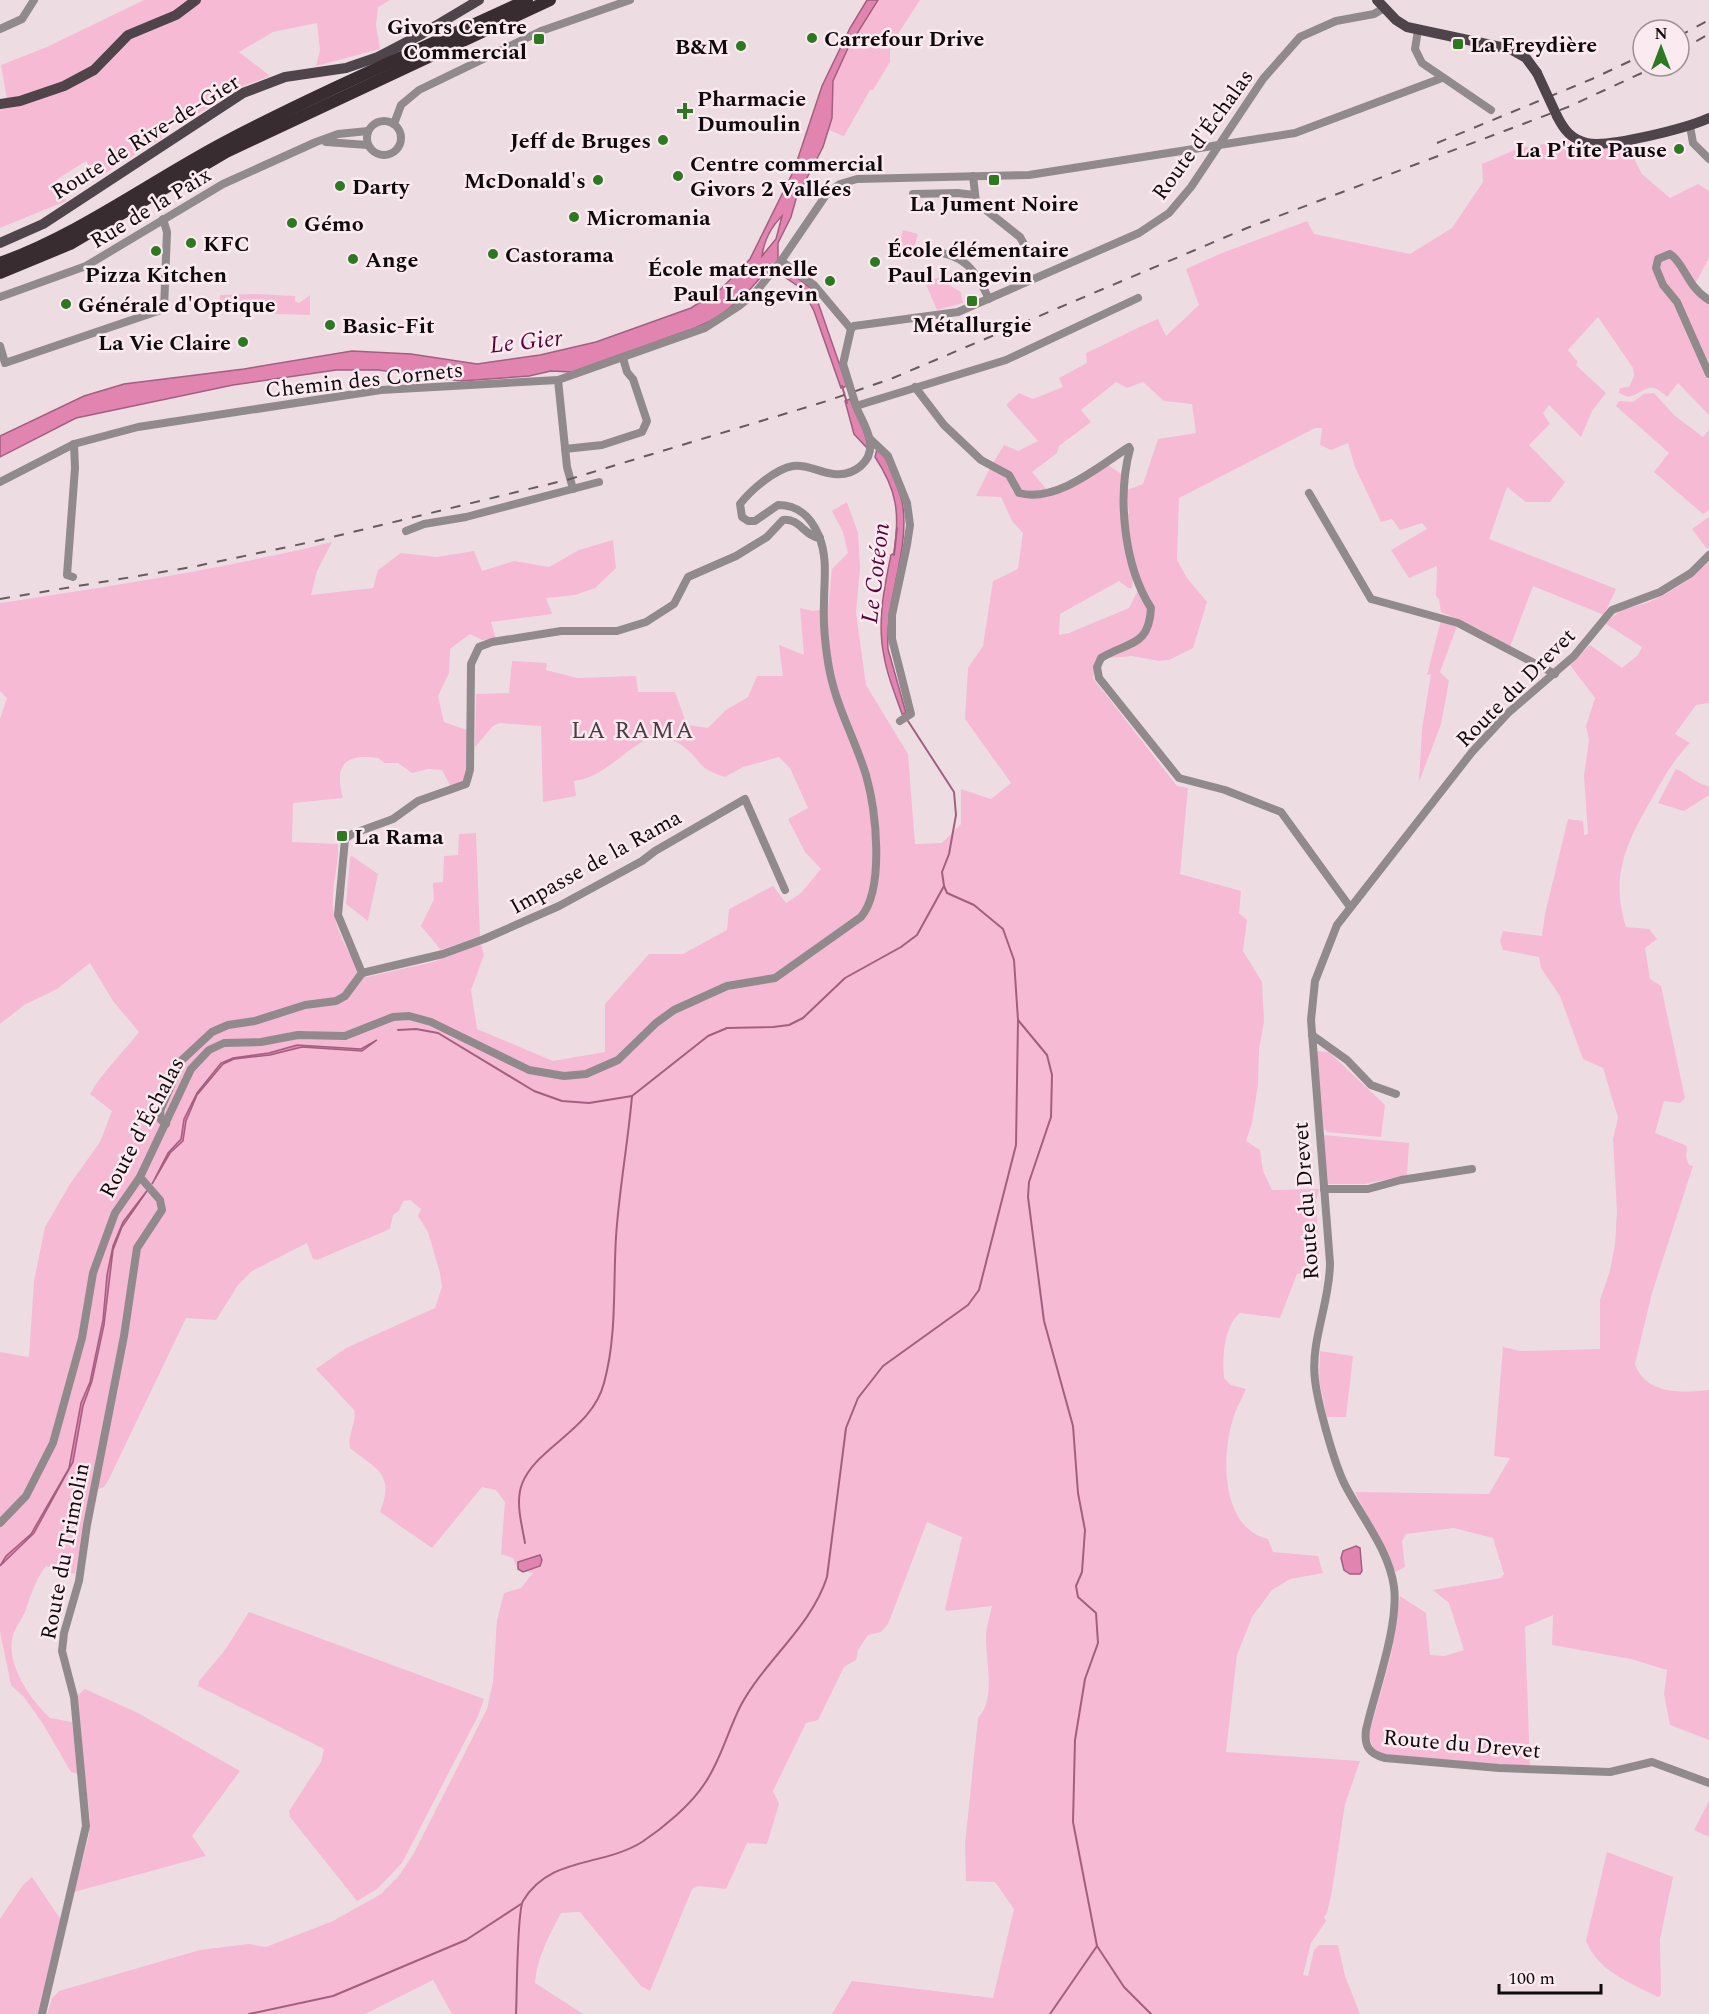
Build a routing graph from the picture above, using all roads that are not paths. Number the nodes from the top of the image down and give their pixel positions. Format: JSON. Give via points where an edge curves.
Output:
{"nodes":[{"id":1,"x":34,"y":0,"type":"edge"},
{"id":2,"x":196,"y":0,"type":"edge"},
{"id":3,"x":478,"y":0,"type":"edge"},
{"id":4,"x":527,"y":0,"type":"edge"},
{"id":5,"x":549,"y":0,"type":"edge"},
{"id":6,"x":630,"y":0,"type":"edge"},
{"id":7,"x":1381,"y":4,"type":"edge"},
{"id":8,"x":0,"y":29,"type":"edge"},
{"id":9,"x":1419,"y":30,"type":"junction"},
{"id":10,"x":1442,"y":78,"type":"junction"},
{"id":11,"x":0,"y":104,"type":"edge"},
{"id":12,"x":1491,"y":110,"type":"dead end"},
{"id":13,"x":1709,"y":118,"type":"edge"},
{"id":14,"x":394,"y":124,"type":"junction"},
{"id":15,"x":1690,"y":126,"type":"junction"},
{"id":16,"x":368,"y":131,"type":"junction"},
{"id":17,"x":316,"y":142,"type":"junction"},
{"id":18,"x":368,"y":145,"type":"junction"},
{"id":19,"x":1217,"y":146,"type":"junction"},
{"id":20,"x":1709,"y":159,"type":"edge"},
{"id":21,"x":973,"y":176,"type":"junction"},
{"id":22,"x":913,"y":194,"type":"dead end"},
{"id":23,"x":974,"y":195,"type":"junction"},
{"id":24,"x":164,"y":219,"type":"junction"},
{"id":25,"x":0,"y":243,"type":"edge"},
{"id":26,"x":1025,"y":246,"type":"dead end"},
{"id":27,"x":932,"y":252,"type":"dead end"},
{"id":28,"x":781,"y":261,"type":"junction"},
{"id":29,"x":0,"y":263,"type":"edge"},
{"id":30,"x":0,"y":273,"type":"edge"},
{"id":31,"x":0,"y":297,"type":"edge"},
{"id":32,"x":1138,"y":298,"type":"dead end"},
{"id":33,"x":989,"y":299,"type":"junction"},
{"id":34,"x":1709,"y":300,"type":"edge"},
{"id":35,"x":850,"y":329,"type":"junction"},
{"id":36,"x":0,"y":346,"type":"edge"},
{"id":37,"x":622,"y":358,"type":"junction"},
{"id":38,"x":1709,"y":374,"type":"edge"},
{"id":39,"x":558,"y":380,"type":"junction"},
{"id":40,"x":915,"y":387,"type":"junction"},
{"id":41,"x":856,"y":406,"type":"junction"},
{"id":42,"x":870,"y":439,"type":"junction"},
{"id":43,"x":74,"y":444,"type":"junction"},
{"id":44,"x":565,"y":450,"type":"junction"},
{"id":45,"x":0,"y":482,"type":"edge"},
{"id":46,"x":599,"y":482,"type":"dead end"},
{"id":47,"x":573,"y":489,"type":"junction"},
{"id":48,"x":1309,"y":493,"type":"dead end"},
{"id":49,"x":406,"y":531,"type":"dead end"},
{"id":50,"x":820,"y":538,"type":"junction"},
{"id":51,"x":1709,"y":555,"type":"edge"},
{"id":52,"x":73,"y":577,"type":"dead end"},
{"id":53,"x":1555,"y":674,"type":"junction"},
{"id":54,"x":900,"y":722,"type":"dead end"},
{"id":55,"x":785,"y":890,"type":"dead end"},
{"id":56,"x":1350,"y":907,"type":"junction"},
{"id":57,"x":362,"y":973,"type":"junction"},
{"id":58,"x":1312,"y":1035,"type":"junction"},
{"id":59,"x":1396,"y":1094,"type":"dead end"},
{"id":60,"x":166,"y":1124,"type":"junction"},
{"id":61,"x":1472,"y":1168,"type":"dead end"},
{"id":62,"x":140,"y":1177,"type":"junction"},
{"id":63,"x":1324,"y":1190,"type":"junction"},
{"id":64,"x":0,"y":1522,"type":"edge"},
{"id":65,"x":1709,"y":1783,"type":"edge"},
{"id":66,"x":42,"y":2014,"type":"edge"}],
"edges":[{"from":1,"to":8,"type":"street","via":[[22,19]]},
{"from":2,"to":11,"type":"main road","via":[[176,15],[128,35],[94,70],[42,95]]},
{"from":3,"to":25,"type":"main road","name":"Route de Rive-de-Gier","via":[[378,57],[346,68],[285,77],[243,93],[43,224]]},
{"from":4,"to":29,"type":"highway","via":[[253,128],[66,235]]},
{"from":5,"to":30,"type":"highway","via":[[226,152],[70,244]]},
{"from":6,"to":14,"type":"street","via":[[541,31],[419,90],[401,105]]},
{"from":7,"to":9,"type":"main road","via":[[1396,20]]},
{"from":7,"to":19,"type":"street","name":"Route d'Échalas","via":[[1374,14],[1336,21],[1300,38],[1263,79]]},
{"from":9,"to":10,"type":"street","via":[[1416,53],[1422,63]]},
{"from":9,"to":15,"type":"main road","bridge":true,"via":[[1510,49],[1526,58],[1570,136],[1592,144]]},
{"from":10,"to":12,"type":"street"},
{"from":10,"to":19,"type":"street","name":"Chemin des Cornets","via":[[1295,133]]},
{"from":13,"to":15,"type":"main road"},
{"from":14,"to":16,"type":"street","via":[[382,121]]},
{"from":14,"to":18,"type":"street","via":[[401,139],[396,151],[381,155]]},
{"from":15,"to":20,"type":"street","via":[[1693,143]]},
{"from":16,"to":17,"type":"street","name":"Rue de la Paix","via":[[338,134]]},
{"from":16,"to":18,"type":"street"},
{"from":17,"to":18,"type":"street","name":"Rue de la Paix"},
{"from":17,"to":24,"type":"street","name":"Rue de la Paix","via":[[223,183]]},
{"from":19,"to":21,"type":"street","name":"Chemin des Cornets","via":[[1029,175]]},
{"from":19,"to":33,"type":"street","name":"Route d'Échalas","via":[[1169,213],[1139,233]]},
{"from":21,"to":23,"type":"street"},
{"from":21,"to":28,"type":"street","name":"Chemin des Cornets","via":[[856,179],[840,184],[826,195]]},
{"from":22,"to":23,"type":"street"},
{"from":23,"to":26,"type":"street","via":[[976,202],[1020,237]]},
{"from":24,"to":31,"type":"street","name":"Rue de la Paix","via":[[86,266]]},
{"from":24,"to":36,"type":"street","via":[[164,309],[5,363]]},
{"from":27,"to":33,"type":"street","via":[[943,252],[966,262],[975,270]]},
{"from":28,"to":35,"type":"street","via":[[814,285]]},
{"from":28,"to":37,"type":"street","name":"Chemin des Cornets","via":[[754,294],[705,328]]},
{"from":32,"to":40,"type":"street","via":[[1005,360]]},
{"from":33,"to":35,"type":"street","name":"Route d'Échalas","via":[[939,316],[859,324]]},
{"from":34,"to":38,"type":"street","via":[[1691,286],[1675,257],[1670,254],[1658,259],[1656,268],[1663,285],[1677,302]]},
{"from":35,"to":41,"type":"street","bridge":true,"via":[[843,364]]},
{"from":37,"to":39,"type":"street","name":"Chemin des Cornets"},
{"from":37,"to":44,"type":"street","via":[[633,379],[646,428],[602,445]]},
{"from":39,"to":43,"type":"street","name":"Chemin des Cornets","via":[[370,392],[138,427]]},
{"from":39,"to":44,"type":"street"},
{"from":40,"to":41,"type":"street"},
{"from":40,"to":56,"type":"street","via":[[938,418],[981,460],[1009,475],[1019,493],[1049,492],[1130,449],[1125,484],[1130,564],[1151,614],[1142,639],[1101,658],[1099,678],[1179,778],[1225,790],[1281,812]]},
{"from":41,"to":42,"type":"street"},
{"from":42,"to":50,"type":"street","name":"Route d'Échalas","via":[[867,457],[857,469],[834,474],[807,466],[790,466],[749,493],[740,504],[742,517],[748,521],[755,521],[778,505],[800,509]]},
{"from":42,"to":54,"type":"street","via":[[888,456],[907,503],[910,525],[892,615],[892,639],[911,714]]},
{"from":43,"to":45,"type":"street","name":"Chemin des Cornets"},
{"from":43,"to":52,"type":"street","via":[[67,575]]},
{"from":44,"to":47,"type":"street"},
{"from":46,"to":47,"type":"street"},
{"from":47,"to":49,"type":"street"},
{"from":48,"to":53,"type":"street","via":[[1371,598],[1458,623]]},
{"from":50,"to":57,"type":"street","via":[[797,522],[783,520],[767,537],[736,556],[688,577],[674,604],[646,622],[617,631],[561,631],[479,646],[471,664],[470,770],[466,784],[418,801],[393,819],[345,839],[338,915]]},
{"from":50,"to":60,"type":"street","name":"Route d'Échalas","via":[[826,565],[824,613],[830,672],[835,696],[866,775],[871,801],[874,886],[869,906],[861,917],[775,978],[727,986],[674,1010],[618,1060],[594,1072],[571,1076],[535,1072],[431,1022],[404,1015],[345,1036],[298,1035],[215,1046],[191,1069]]},
{"from":51,"to":53,"type":"street","name":"Route du Drevet","via":[[1660,592],[1612,610]]},
{"from":53,"to":56,"type":"street","name":"Route du Drevet","via":[[1487,735]]},
{"from":55,"to":57,"type":"street","name":"Impasse de la Rama","via":[[745,799],[642,861],[515,926],[456,950]]},
{"from":56,"to":58,"type":"street","name":"Route du Drevet","via":[[1337,925],[1318,968]]},
{"from":57,"to":60,"type":"street","via":[[345,996],[336,1001],[228,1024],[201,1041],[182,1060],[175,1074],[160,1111]]},
{"from":58,"to":59,"type":"street","via":[[1347,1060],[1371,1085]]},
{"from":58,"to":63,"type":"street","name":"Route du Drevet"},
{"from":60,"to":62,"type":"street","name":"Route d'Échalas"},
{"from":61,"to":63,"type":"street","via":[[1368,1189]]},
{"from":62,"to":64,"type":"street","name":"Route d'Échalas","via":[[115,1213],[99,1254],[82,1338],[53,1443],[26,1496]]},
{"from":62,"to":66,"type":"street","name":"Route du Trimolin","via":[[160,1200],[162,1210],[137,1248],[82,1565],[63,1633],[63,1660],[74,1697],[86,1826]]},
{"from":63,"to":65,"type":"street","name":"Route du Drevet","via":[[1330,1273],[1315,1355],[1317,1391],[1339,1472],[1384,1554],[1394,1587],[1392,1622],[1366,1730],[1370,1751],[1384,1758],[1610,1772],[1652,1762]]}]}
